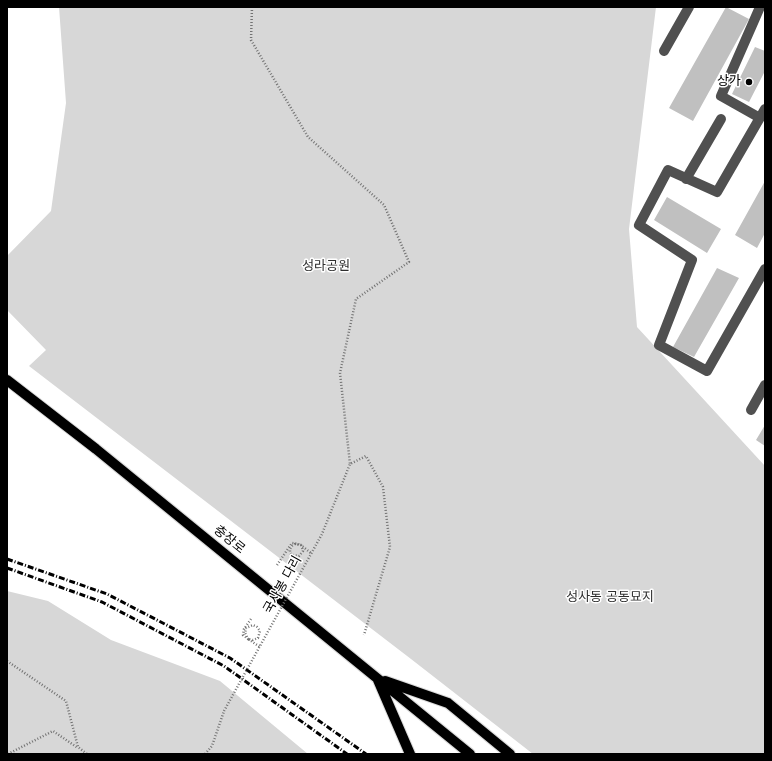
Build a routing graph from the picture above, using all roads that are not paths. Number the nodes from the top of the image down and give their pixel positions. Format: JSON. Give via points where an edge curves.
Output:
{"nodes":[{"id":1,"x":689,"y":7,"type":"edge"},
{"id":2,"x":759,"y":10,"type":"edge"},
{"id":3,"x":664,"y":51,"type":"dead end"},
{"id":4,"x":765,"y":108,"type":"edge"},
{"id":5,"x":760,"y":118,"type":"junction"},
{"id":6,"x":721,"y":119,"type":"dead end"},
{"id":7,"x":686,"y":179,"type":"junction"},
{"id":8,"x":765,"y":269,"type":"edge"},
{"id":9,"x":7,"y":380,"type":"edge"},
{"id":10,"x":765,"y":385,"type":"edge"},
{"id":11,"x":751,"y":410,"type":"dead end"},
{"id":12,"x":378,"y":678,"type":"junction"},
{"id":13,"x":410,"y":754,"type":"edge"},
{"id":14,"x":470,"y":754,"type":"edge"},
{"id":15,"x":510,"y":754,"type":"edge"}],
"edges":[{"from":1,"to":3,"type":"lane"},
{"from":2,"to":5,"type":"lane","via":[[721,96]]},
{"from":4,"to":5,"type":"lane"},
{"from":5,"to":7,"type":"lane","via":[[717,192]]},
{"from":6,"to":7,"type":"lane"},
{"from":7,"to":8,"type":"lane","via":[[668,170],[639,225],[692,260],[659,345],[707,371]]},
{"from":9,"to":12,"type":"main road","name":"충장로"},
{"from":10,"to":11,"type":"lane"},
{"from":12,"to":13,"type":"main road"},
{"from":12,"to":14,"type":"main road","name":"충장로"},
{"from":12,"to":15,"type":"main road","via":[[448,703]]}]}
